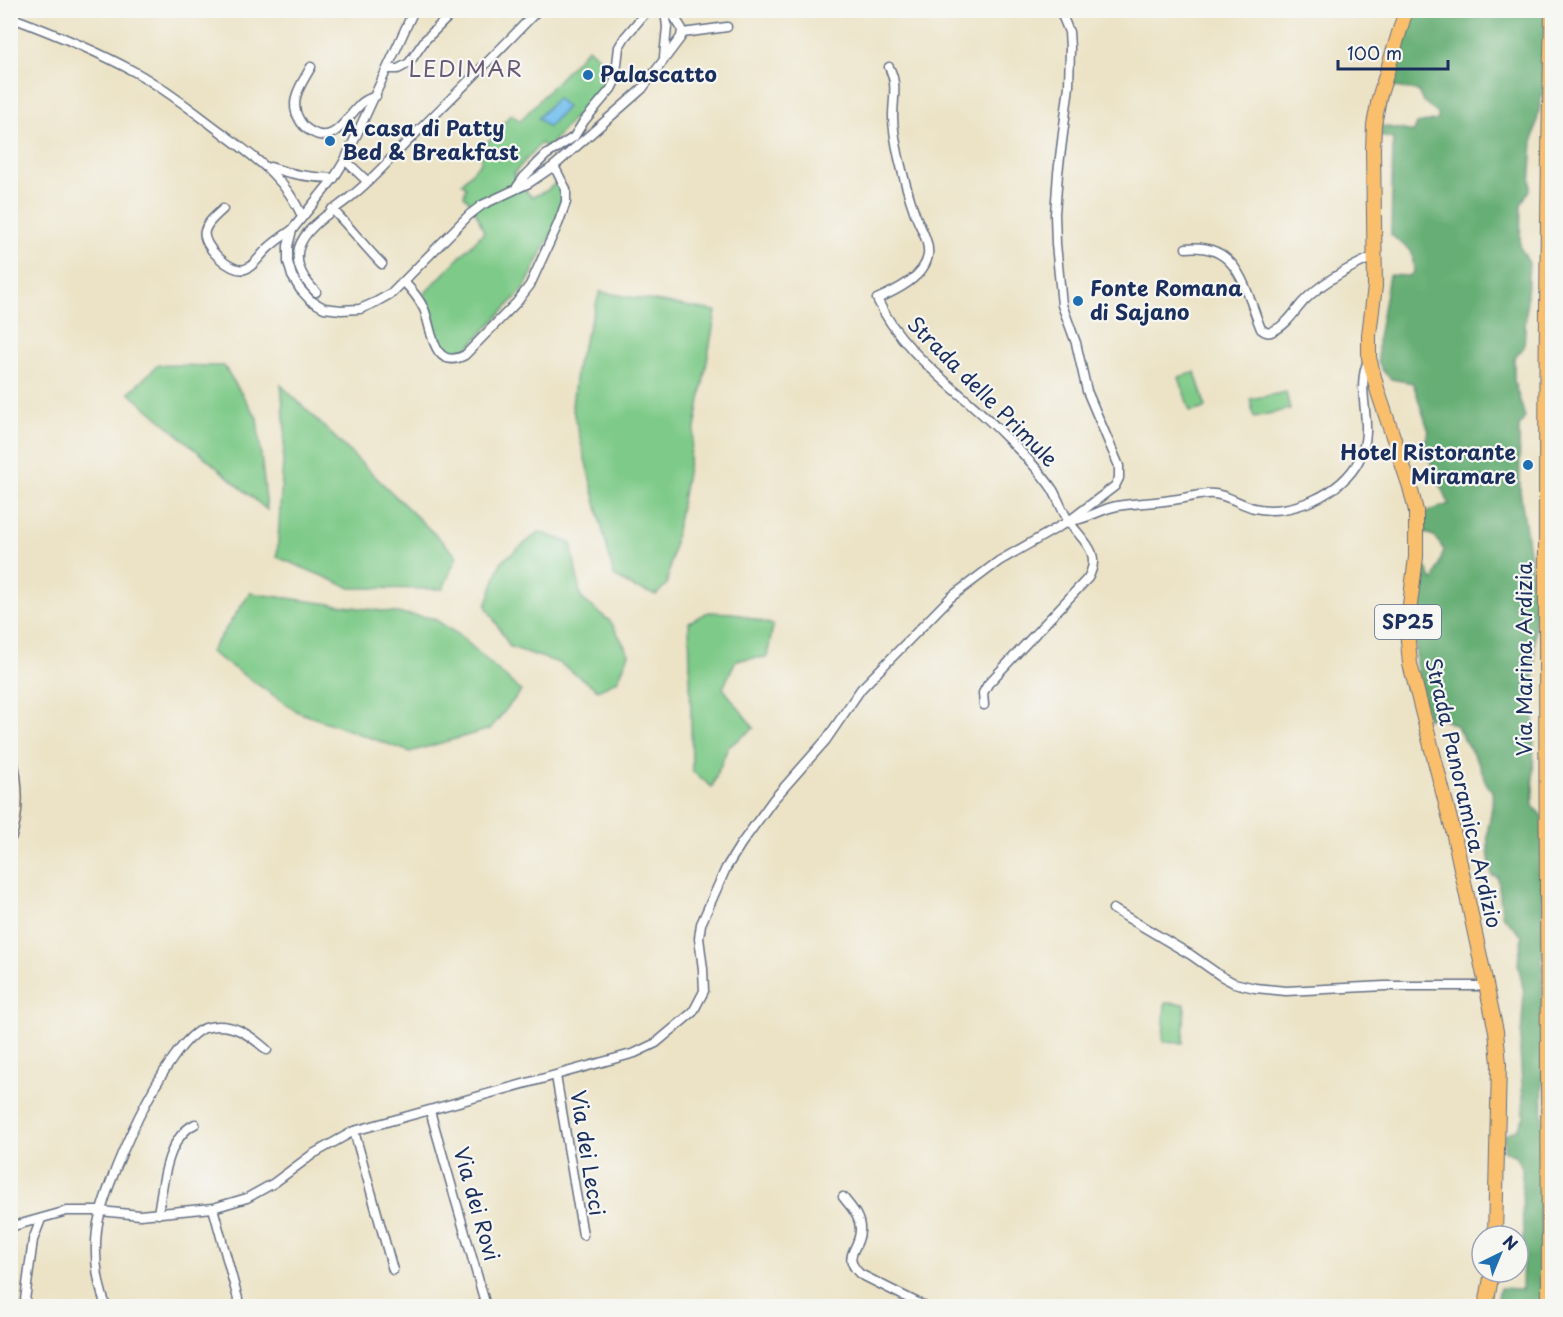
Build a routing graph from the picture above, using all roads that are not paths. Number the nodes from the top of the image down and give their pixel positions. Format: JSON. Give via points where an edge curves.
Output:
{"nodes":[{"id":1,"x":414,"y":10,"type":"edge"},
{"id":2,"x":446,"y":10,"type":"edge"},
{"id":3,"x":538,"y":10,"type":"edge"},
{"id":4,"x":648,"y":10,"type":"edge"},
{"id":5,"x":664,"y":10,"type":"edge"},
{"id":6,"x":670,"y":10,"type":"edge"},
{"id":7,"x":1060,"y":10,"type":"edge"},
{"id":8,"x":1406,"y":10,"type":"edge"},
{"id":9,"x":1552,"y":12,"type":"edge"},
{"id":10,"x":10,"y":17,"type":"edge"},
{"id":11,"x":727,"y":27,"type":"dead end"},
{"id":12,"x":683,"y":33,"type":"junction"},
{"id":13,"x":663,"y":60,"type":"junction"},
{"id":14,"x":311,"y":67,"type":"dead end"},
{"id":15,"x":889,"y":67,"type":"dead end"},
{"id":16,"x":388,"y":69,"type":"junction"},
{"id":17,"x":376,"y":96,"type":"junction"},
{"id":18,"x":345,"y":159,"type":"junction"},
{"id":19,"x":265,"y":165,"type":"junction"},
{"id":20,"x":554,"y":166,"type":"junction"},
{"id":21,"x":334,"y":178,"type":"junction"},
{"id":22,"x":367,"y":181,"type":"junction"},
{"id":23,"x":516,"y":188,"type":"junction"},
{"id":24,"x":223,"y":209,"type":"dead end"},
{"id":25,"x":332,"y":209,"type":"junction"},
{"id":26,"x":302,"y":216,"type":"junction"},
{"id":27,"x":292,"y":230,"type":"junction"},
{"id":28,"x":1186,"y":248,"type":"dead end"},
{"id":29,"x":1375,"y":256,"type":"junction"},
{"id":30,"x":382,"y":264,"type":"dead end"},
{"id":31,"x":404,"y":282,"type":"junction"},
{"id":32,"x":316,"y":292,"type":"dead end"},
{"id":33,"x":1369,"y":358,"type":"junction"},
{"id":34,"x":1069,"y":521,"type":"junction"},
{"id":35,"x":984,"y":705,"type":"dead end"},
{"id":36,"x":10,"y":756,"type":"edge"},
{"id":37,"x":10,"y":836,"type":"edge"},
{"id":38,"x":1113,"y":909,"type":"dead end"},
{"id":39,"x":1486,"y":986,"type":"junction"},
{"id":40,"x":267,"y":1050,"type":"dead end"},
{"id":41,"x":556,"y":1076,"type":"junction"},
{"id":42,"x":430,"y":1111,"type":"junction"},
{"id":43,"x":195,"y":1124,"type":"dead end"},
{"id":44,"x":354,"y":1131,"type":"junction"},
{"id":45,"x":843,"y":1197,"type":"dead end"},
{"id":46,"x":213,"y":1208,"type":"junction"},
{"id":47,"x":100,"y":1211,"type":"junction"},
{"id":48,"x":158,"y":1214,"type":"junction"},
{"id":49,"x":41,"y":1219,"type":"junction"},
{"id":50,"x":1495,"y":1224,"type":"edge"},
{"id":51,"x":10,"y":1227,"type":"edge"},
{"id":52,"x":582,"y":1236,"type":"dead end"},
{"id":53,"x":393,"y":1270,"type":"dead end"},
{"id":54,"x":1490,"y":1284,"type":"edge"},
{"id":55,"x":25,"y":1300,"type":"dead end"},
{"id":56,"x":106,"y":1306,"type":"edge"},
{"id":57,"x":240,"y":1306,"type":"edge"},
{"id":58,"x":486,"y":1306,"type":"edge"},
{"id":59,"x":924,"y":1306,"type":"edge"},
{"id":60,"x":1486,"y":1306,"type":"edge"},
{"id":61,"x":1549,"y":1306,"type":"edge"}],
"edges":[{"from":1,"to":16,"type":"street"},
{"from":2,"to":16,"type":"street","via":[[450,15],[409,63]]},
{"from":3,"to":22,"type":"street"},
{"from":4,"to":23,"type":"street","via":[[619,47],[611,89],[574,137],[546,155]]},
{"from":5,"to":13,"type":"street","via":[[667,35]]},
{"from":6,"to":12,"type":"street"},
{"from":7,"to":34,"type":"street","via":[[1070,32],[1071,48],[1055,214],[1062,305],[1087,391],[1119,466],[1115,486]]},
{"from":8,"to":29,"type":"main road","name":"Strada Panoramica Ardizio","number":"SP25","via":[[1374,125]]},
{"from":9,"to":61,"type":"main road","name":"Via Marina Ardizia","via":[[1545,467]]},
{"from":10,"to":19,"type":"street","via":[[63,37],[136,73]]},
{"from":11,"to":12,"type":"street"},
{"from":12,"to":13,"type":"street"},
{"from":13,"to":20,"type":"street","via":[[642,89]]},
{"from":14,"to":17,"type":"street","via":[[294,105],[301,123],[318,136],[334,133],[360,104]]},
{"from":15,"to":34,"type":"street","name":"Strada delle Primule","via":[[896,85],[894,133],[928,254],[918,273],[877,299],[897,334],[999,429],[1044,478]]},
{"from":16,"to":17,"type":"street"},
{"from":17,"to":18,"type":"street"},
{"from":18,"to":21,"type":"street"},
{"from":18,"to":22,"type":"street"},
{"from":19,"to":21,"type":"street","via":[[288,174]]},
{"from":19,"to":26,"type":"street","via":[[294,197]]},
{"from":20,"to":23,"type":"street"},
{"from":20,"to":31,"type":"street","via":[[566,189],[566,202],[530,285],[465,355],[449,358],[436,348],[423,306]]},
{"from":21,"to":26,"type":"street"},
{"from":22,"to":25,"type":"street"},
{"from":23,"to":31,"type":"street","via":[[469,215]]},
{"from":24,"to":27,"type":"street","via":[[208,225],[205,238],[215,253],[237,270],[251,266]]},
{"from":25,"to":30,"type":"street"},
{"from":25,"to":32,"type":"street","via":[[299,248],[301,272]]},
{"from":26,"to":27,"type":"street"},
{"from":27,"to":31,"type":"street","via":[[288,262],[292,276],[310,300],[324,308],[360,309]]},
{"from":28,"to":29,"type":"street","via":[[1211,249],[1231,262],[1266,333],[1285,323],[1317,290]]},
{"from":29,"to":33,"type":"main road","name":"Strada Panoramica Ardizio","number":"SP25"},
{"from":33,"to":34,"type":"street","via":[[1362,382],[1367,440],[1347,476],[1311,501],[1268,511],[1208,493],[1102,509],[1081,520]]},
{"from":33,"to":39,"type":"main road","name":"Strada Panoramica Ardizio","number":"SP25","via":[[1416,511],[1416,557],[1407,628],[1410,664],[1453,831]]},
{"from":34,"to":35,"type":"street","via":[[1091,549],[1094,568],[988,684],[983,693]]},
{"from":34,"to":41,"type":"street","via":[[999,561],[951,597],[861,689],[826,740],[773,800],[726,868],[701,924],[704,991],[693,1012],[656,1042],[635,1053]]},
{"from":36,"to":37,"type":"street","via":[[16,796]]},
{"from":38,"to":39,"type":"street","via":[[1221,976],[1255,988],[1286,992],[1385,986]]},
{"from":39,"to":50,"type":"main road","name":"Strada Panoramica Ardizio","number":"SP25","via":[[1499,1064]]},
{"from":40,"to":47,"type":"street","via":[[248,1033],[231,1028],[204,1028],[188,1038],[153,1088],[108,1184]]},
{"from":41,"to":42,"type":"street"},
{"from":41,"to":52,"type":"street","name":"Via dei Lecci"},
{"from":42,"to":44,"type":"street"},
{"from":42,"to":58,"type":"street","name":"Via dei Rovi"},
{"from":43,"to":48,"type":"street","via":[[177,1139],[165,1173]]},
{"from":44,"to":46,"type":"street","via":[[313,1154],[274,1184],[247,1198]]},
{"from":44,"to":53,"type":"street"},
{"from":45,"to":59,"type":"street","via":[[859,1222],[851,1257],[854,1268]]},
{"from":46,"to":48,"type":"street"},
{"from":46,"to":57,"type":"street"},
{"from":47,"to":48,"type":"street"},
{"from":47,"to":49,"type":"street","via":[[67,1211]]},
{"from":47,"to":56,"type":"street","via":[[96,1258]]},
{"from":49,"to":51,"type":"street"},
{"from":49,"to":55,"type":"street","via":[[33,1240]]},
{"from":54,"to":60,"type":"main road"}]}
